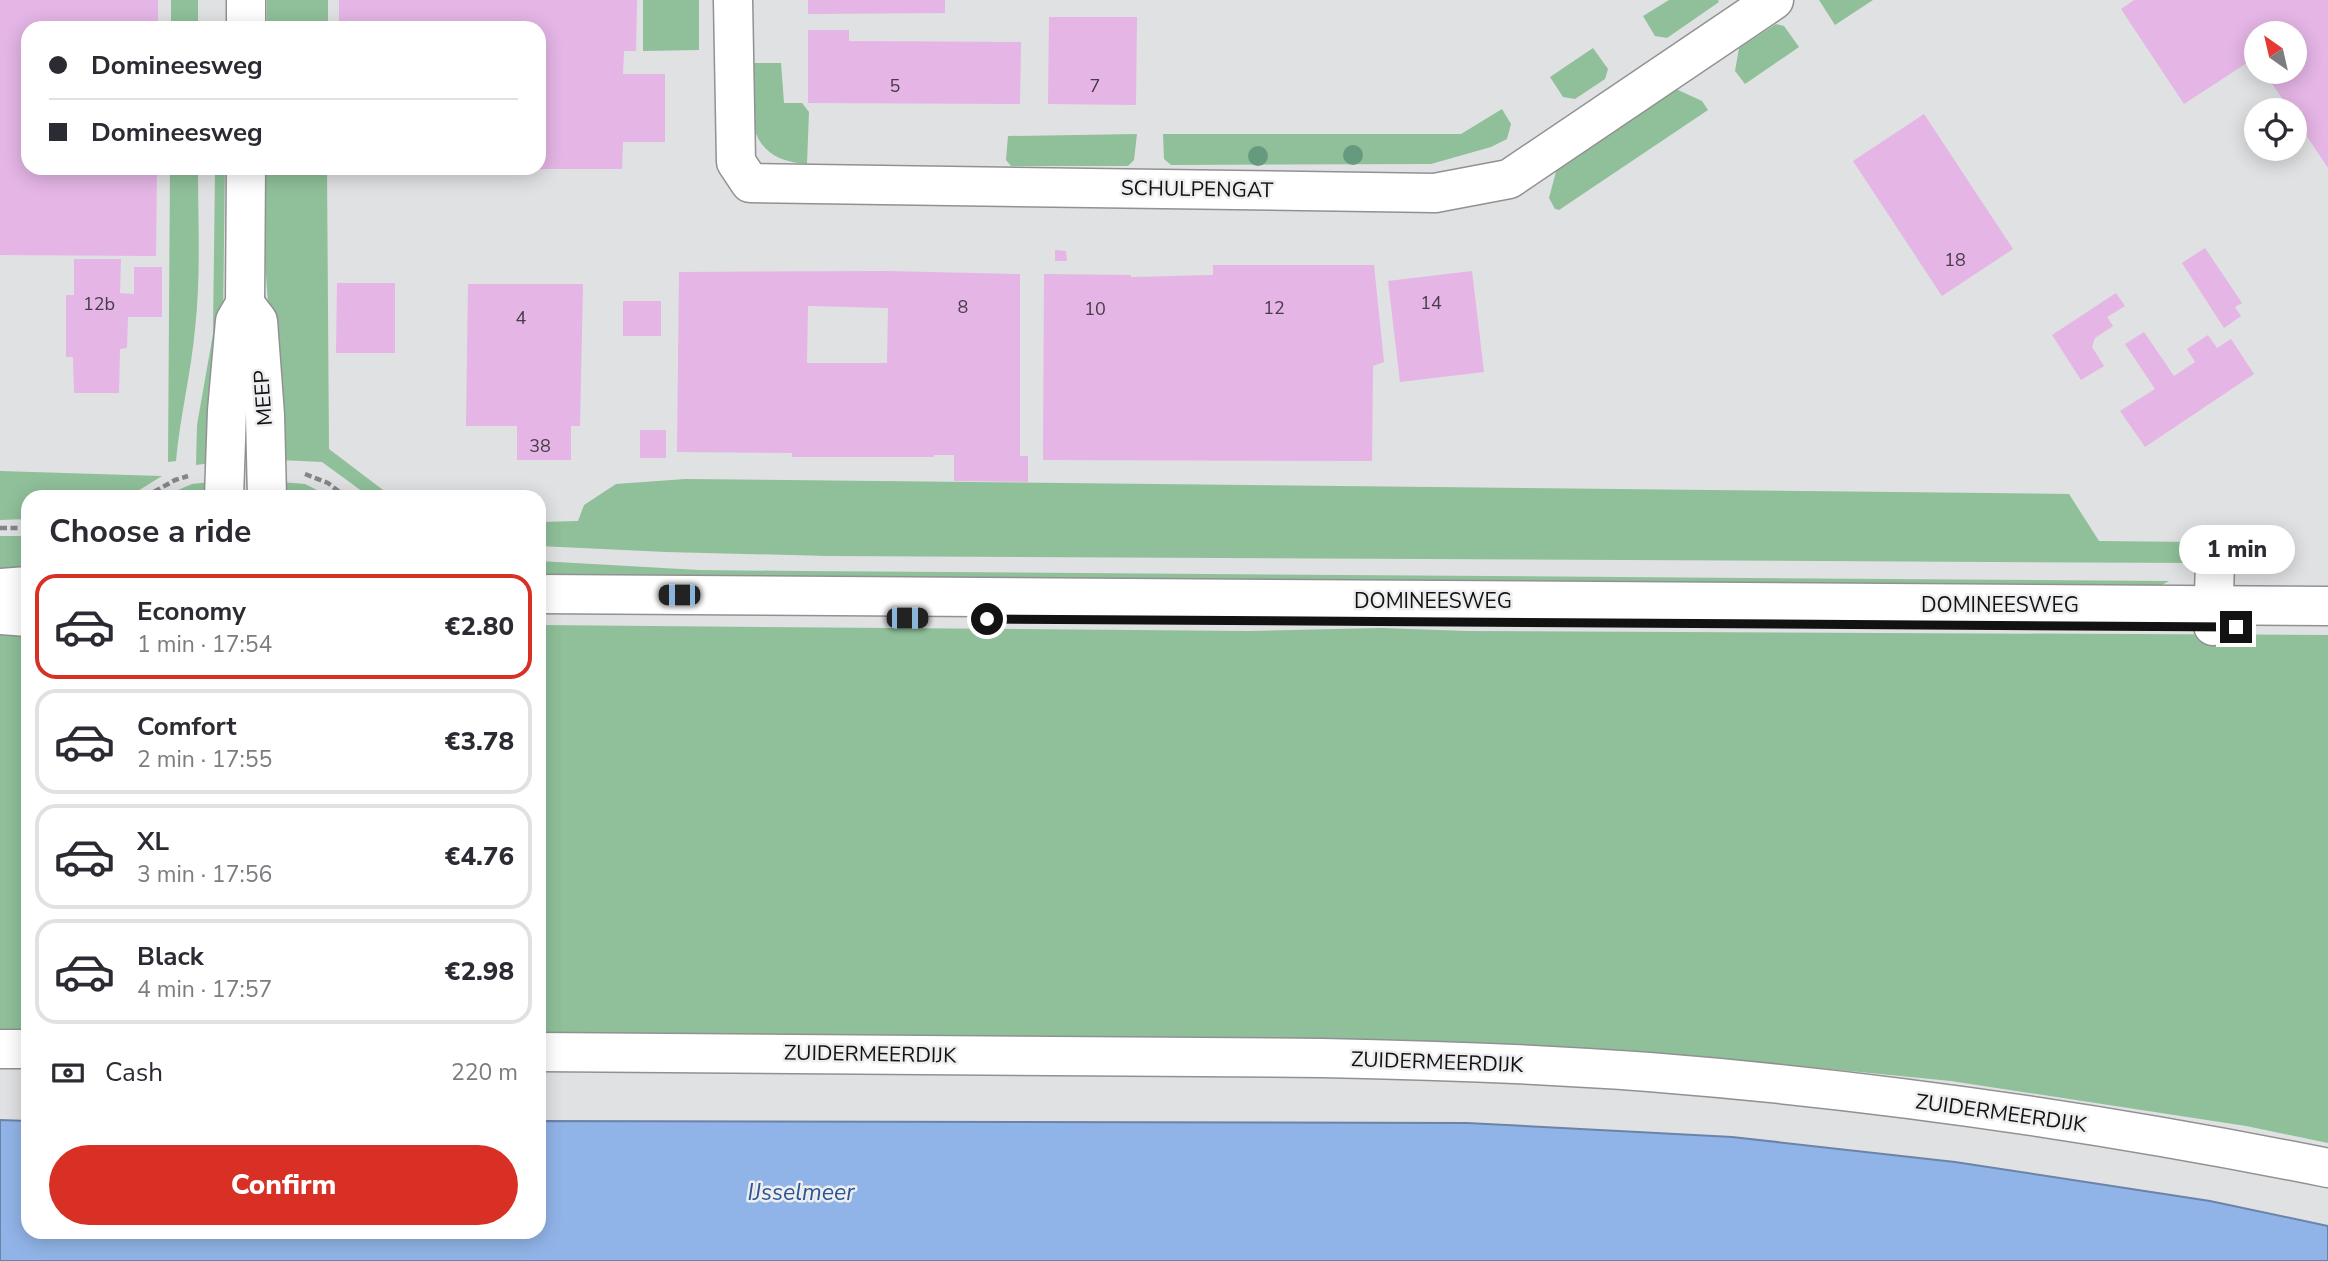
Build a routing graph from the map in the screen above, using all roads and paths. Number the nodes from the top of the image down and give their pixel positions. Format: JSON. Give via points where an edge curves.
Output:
{"nodes":[{"id":1,"x":246,"y":0,"type":"edge"},
{"id":2,"x":733,"y":0,"type":"edge"},
{"id":3,"x":1774,"y":0,"type":"edge"},
{"id":4,"x":246,"y":21,"type":"edge"},
{"id":5,"x":246,"y":175,"type":"edge"},
{"id":6,"x":245,"y":304,"type":"junction"},
{"id":7,"x":211,"y":485,"type":"edge"},
{"id":8,"x":280,"y":485,"type":"edge"},
{"id":9,"x":157,"y":490,"type":"edge"},
{"id":10,"x":337,"y":490,"type":"edge"},
{"id":11,"x":0,"y":528,"type":"edge"},
{"id":12,"x":21,"y":528,"type":"edge"},
{"id":13,"x":2211,"y":550,"type":"dead end"},
{"id":14,"x":21,"y":586,"type":"edge"},
{"id":15,"x":0,"y":588,"type":"edge"},
{"id":16,"x":546,"y":594,"type":"edge"},
{"id":17,"x":2328,"y":606,"type":"edge"},
{"id":18,"x":0,"y":615,"type":"edge"},
{"id":19,"x":21,"y":616,"type":"edge"},
{"id":20,"x":546,"y":616,"type":"edge"},
{"id":21,"x":2213,"y":616,"type":"junction"},
{"id":22,"x":2328,"y":628,"type":"edge"},
{"id":23,"x":0,"y":1049,"type":"edge"},
{"id":24,"x":21,"y":1049,"type":"edge"},
{"id":25,"x":546,"y":1052,"type":"edge"},
{"id":26,"x":2328,"y":1168,"type":"edge"}],
"edges":[{"from":1,"to":4,"type":"main road"},
{"from":2,"to":3,"type":"main road","name":"SCHULPENGAT","via":[[736,162],[750,183],[1435,193],[1509,179]]},
{"from":5,"to":6,"type":"main road","name":"MEEP"},
{"from":6,"to":7,"type":"main road","name":"MEEP","via":[[235,321],[227,411]]},
{"from":6,"to":8,"type":"main road","name":"MEEP","via":[[258,321],[265,415]]},
{"from":7,"to":9,"type":"path","via":[[175,480]]},
{"from":8,"to":10,"type":"path","via":[[316,477]]},
{"from":11,"to":12,"type":"path"},
{"from":13,"to":21,"type":"main road","via":[[2215,562]]},
{"from":14,"to":15,"type":"main road"},
{"from":16,"to":21,"type":"main road","name":"DOMINEESWEG"},
{"from":17,"to":21,"type":"main road","name":"DOMINEESWEG"},
{"from":18,"to":19,"type":"main road"},
{"from":20,"to":21,"type":"main road","name":"DOMINEESWEG"},
{"from":21,"to":22,"type":"main road","name":"DOMINEESWEG"},
{"from":23,"to":24,"type":"main road"},
{"from":25,"to":26,"type":"main road","name":"ZUIDERMEERDIJK","via":[[1322,1058],[1623,1071],[1927,1101],[2185,1140]]}]}
